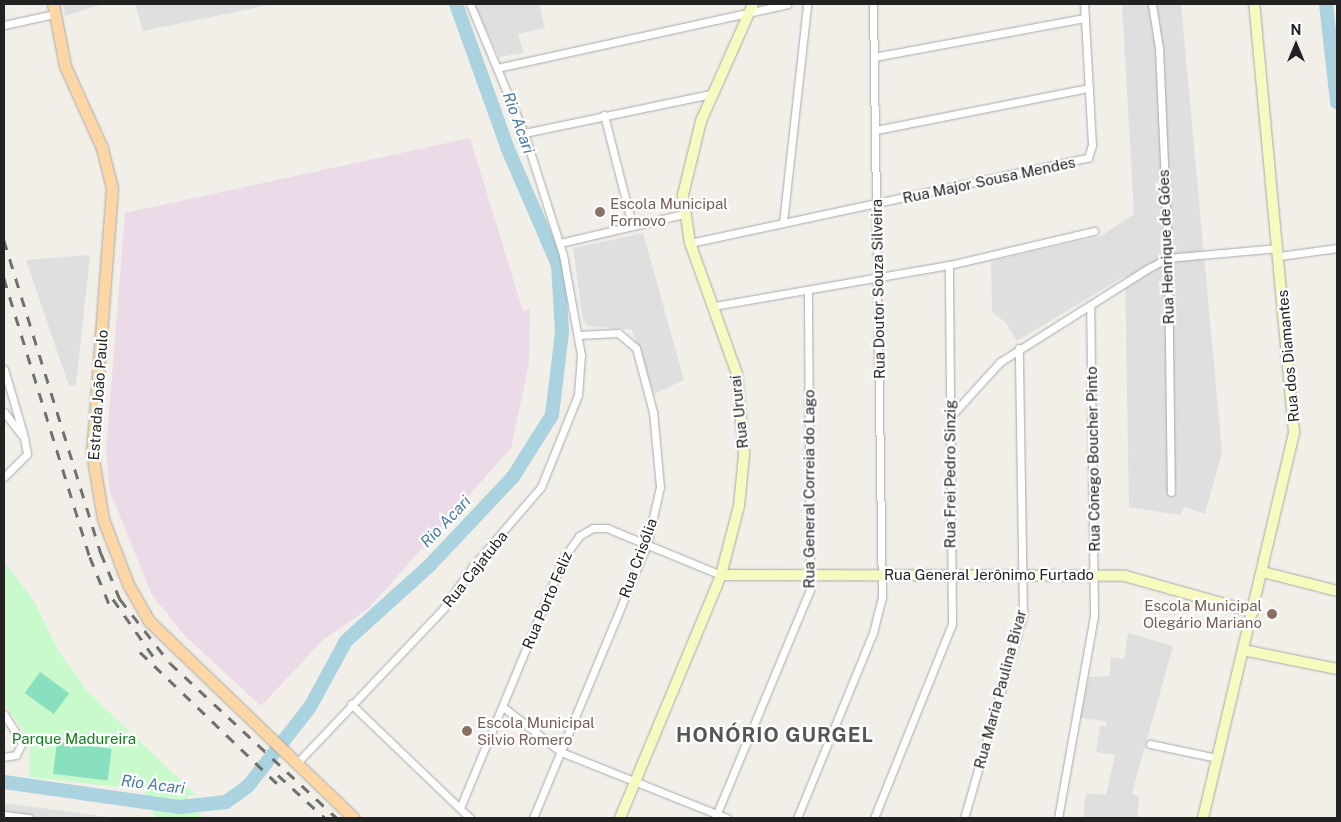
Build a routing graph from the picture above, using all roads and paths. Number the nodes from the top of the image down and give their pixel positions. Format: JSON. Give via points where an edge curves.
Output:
{"nodes":[{"id":1,"x":470,"y":4,"type":"edge"},
{"id":2,"x":787,"y":4,"type":"edge"},
{"id":3,"x":807,"y":4,"type":"edge"},
{"id":4,"x":873,"y":4,"type":"edge"},
{"id":5,"x":1084,"y":4,"type":"edge"},
{"id":6,"x":1152,"y":4,"type":"edge"},
{"id":7,"x":1254,"y":4,"type":"edge"},
{"id":8,"x":751,"y":7,"type":"edge"},
{"id":9,"x":53,"y":9,"type":"edge"},
{"id":10,"x":1084,"y":18,"type":"junction"},
{"id":11,"x":4,"y":25,"type":"edge"},
{"id":12,"x":874,"y":57,"type":"junction"},
{"id":13,"x":497,"y":68,"type":"junction"},
{"id":14,"x":1088,"y":88,"type":"junction"},
{"id":15,"x":711,"y":94,"type":"junction"},
{"id":16,"x":604,"y":115,"type":"junction"},
{"id":17,"x":876,"y":130,"type":"junction"},
{"id":18,"x":524,"y":133,"type":"junction"},
{"id":19,"x":877,"y":204,"type":"junction"},
{"id":20,"x":684,"y":214,"type":"junction"},
{"id":21,"x":782,"y":223,"type":"junction"},
{"id":22,"x":632,"y":225,"type":"junction"},
{"id":23,"x":1094,"y":231,"type":"dead end"},
{"id":24,"x":560,"y":243,"type":"junction"},
{"id":25,"x":690,"y":243,"type":"junction"},
{"id":26,"x":1337,"y":248,"type":"edge"},
{"id":27,"x":1278,"y":252,"type":"junction"},
{"id":28,"x":1168,"y":258,"type":"junction"},
{"id":29,"x":949,"y":265,"type":"junction"},
{"id":30,"x":877,"y":279,"type":"junction"},
{"id":31,"x":808,"y":290,"type":"junction"},
{"id":32,"x":714,"y":306,"type":"junction"},
{"id":33,"x":1090,"y":307,"type":"junction"},
{"id":34,"x":578,"y":335,"type":"junction"},
{"id":35,"x":1019,"y":348,"type":"junction"},
{"id":36,"x":4,"y":369,"type":"edge"},
{"id":37,"x":4,"y":412,"type":"edge"},
{"id":38,"x":950,"y":418,"type":"junction"},
{"id":39,"x":24,"y":438,"type":"junction"},
{"id":40,"x":4,"y":477,"type":"edge"},
{"id":41,"x":1171,"y":492,"type":"dead end"},
{"id":42,"x":647,"y":544,"type":"junction"},
{"id":43,"x":1263,"y":572,"type":"junction"},
{"id":44,"x":720,"y":575,"type":"junction"},
{"id":45,"x":882,"y":575,"type":"junction"},
{"id":46,"x":1024,"y":575,"type":"junction"},
{"id":47,"x":1095,"y":575,"type":"junction"},
{"id":48,"x":812,"y":576,"type":"junction"},
{"id":49,"x":951,"y":576,"type":"junction"},
{"id":50,"x":1337,"y":591,"type":"edge"},
{"id":51,"x":1252,"y":612,"type":"junction"},
{"id":52,"x":1243,"y":650,"type":"junction"},
{"id":53,"x":1337,"y":669,"type":"edge"},
{"id":54,"x":351,"y":704,"type":"junction"},
{"id":55,"x":503,"y":707,"type":"junction"},
{"id":56,"x":4,"y":714,"type":"edge"},
{"id":57,"x":1150,"y":744,"type":"dead end"},
{"id":58,"x":561,"y":752,"type":"junction"},
{"id":59,"x":4,"y":757,"type":"edge"},
{"id":60,"x":1217,"y":758,"type":"junction"},
{"id":61,"x":293,"y":761,"type":"junction"},
{"id":62,"x":636,"y":779,"type":"junction"},
{"id":63,"x":460,"y":808,"type":"junction"},
{"id":64,"x":4,"y":815,"type":"edge"},
{"id":65,"x":716,"y":816,"type":"edge"},
{"id":66,"x":29,"y":818,"type":"edge"},
{"id":67,"x":354,"y":818,"type":"edge"},
{"id":68,"x":470,"y":818,"type":"edge"},
{"id":69,"x":533,"y":818,"type":"edge"},
{"id":70,"x":620,"y":818,"type":"edge"},
{"id":71,"x":727,"y":818,"type":"edge"},
{"id":72,"x":797,"y":818,"type":"edge"},
{"id":73,"x":874,"y":818,"type":"edge"},
{"id":74,"x":964,"y":818,"type":"edge"},
{"id":75,"x":1058,"y":818,"type":"edge"},
{"id":76,"x":1202,"y":818,"type":"edge"}],
"edges":[{"from":1,"to":13,"type":"street","name":"Rua Cajatuba"},
{"from":2,"to":8,"type":"street"},
{"from":3,"to":21,"type":"street"},
{"from":4,"to":12,"type":"street","name":"Rua Doutor Souza Silveira"},
{"from":5,"to":10,"type":"street"},
{"from":6,"to":28,"type":"street","name":"Rua Henrique de Góes","via":[[1159,48]]},
{"from":7,"to":27,"type":"street","name":"Rua dos Diamantes"},
{"from":8,"to":13,"type":"street"},
{"from":8,"to":15,"type":"street","name":"Rua Ururaí"},
{"from":9,"to":11,"type":"street"},
{"from":9,"to":61,"type":"main road","name":"Estrada João Paulo","via":[[65,66],[102,148],[112,188],[92,453],[97,499],[128,584],[149,621]]},
{"from":10,"to":12,"type":"street"},
{"from":10,"to":14,"type":"street"},
{"from":12,"to":17,"type":"street","name":"Rua Doutor Souza Silveira"},
{"from":13,"to":18,"type":"street","name":"Rua Cajatuba"},
{"from":14,"to":17,"type":"street"},
{"from":14,"to":19,"type":"street","name":"Rua Major Sousa Mendes","via":[[1092,149],[1083,161]]},
{"from":15,"to":16,"type":"street"},
{"from":15,"to":20,"type":"street","name":"Rua Ururaí","via":[[686,177]]},
{"from":16,"to":18,"type":"street"},
{"from":16,"to":22,"type":"street"},
{"from":17,"to":19,"type":"street","name":"Rua Doutor Souza Silveira"},
{"from":18,"to":24,"type":"street","name":"Rua Cajatuba"},
{"from":19,"to":21,"type":"street","name":"Rua Major Sousa Mendes"},
{"from":19,"to":30,"type":"street","name":"Rua Doutor Souza Silveira"},
{"from":20,"to":22,"type":"street"},
{"from":20,"to":25,"type":"street","name":"Rua Ururaí"},
{"from":21,"to":25,"type":"street","name":"Rua Major Sousa Mendes"},
{"from":22,"to":24,"type":"street"},
{"from":23,"to":29,"type":"street"},
{"from":24,"to":34,"type":"street","name":"Rua Cajatuba"},
{"from":25,"to":32,"type":"street","name":"Rua Ururaí"},
{"from":26,"to":27,"type":"street"},
{"from":27,"to":28,"type":"street"},
{"from":27,"to":43,"type":"street","name":"Rua dos Diamantes","via":[[1294,432]]},
{"from":28,"to":33,"type":"street"},
{"from":28,"to":41,"type":"street","name":"Rua Henrique de Góes"},
{"from":29,"to":30,"type":"street"},
{"from":29,"to":38,"type":"street","name":"Rua Frei Pedro Sinzig"},
{"from":30,"to":31,"type":"street"},
{"from":30,"to":45,"type":"street","name":"Rua Doutor Souza Silveira"},
{"from":31,"to":32,"type":"street"},
{"from":31,"to":48,"type":"street","name":"Rua General Correia do Lago"},
{"from":32,"to":44,"type":"street","name":"Rua Ururaí","via":[[737,374],[744,455],[739,506]]},
{"from":33,"to":35,"type":"street"},
{"from":33,"to":47,"type":"street","name":"Rua Cônego Boucher Pinto"},
{"from":34,"to":42,"type":"street","name":"Rua Crisólia","via":[[606,331],[626,336],[644,370],[661,478]]},
{"from":34,"to":54,"type":"street","name":"Rua Cajatuba","via":[[578,395],[558,454],[541,486],[473,566],[444,609]]},
{"from":35,"to":38,"type":"street","via":[[984,377]]},
{"from":35,"to":46,"type":"street","name":"Rua Maria Paulina Bivar"},
{"from":36,"to":39,"type":"street"},
{"from":37,"to":39,"type":"street"},
{"from":38,"to":49,"type":"street","name":"Rua Frei Pedro Sinzig"},
{"from":39,"to":40,"type":"street","via":[[26,460]]},
{"from":42,"to":44,"type":"street","name":"Rua Porto Feliz"},
{"from":42,"to":55,"type":"street","name":"Rua Porto Feliz","via":[[607,528],[592,528],[579,536],[564,557]]},
{"from":42,"to":58,"type":"street","name":"Rua Crisólia"},
{"from":43,"to":50,"type":"street"},
{"from":43,"to":51,"type":"street","name":"Rua dos Diamantes"},
{"from":44,"to":48,"type":"street","name":"Rua General Jerônimo Furtado"},
{"from":44,"to":62,"type":"street","name":"Rua Ururaí"},
{"from":45,"to":48,"type":"street","name":"Rua General Jerônimo Furtado"},
{"from":45,"to":49,"type":"street","name":"Rua General Jerônimo Furtado"},
{"from":45,"to":72,"type":"street","name":"Rua Doutor Souza Silveira","via":[[873,633]]},
{"from":46,"to":47,"type":"street","name":"Rua General Jerônimo Furtado"},
{"from":46,"to":49,"type":"street","name":"Rua General Jerônimo Furtado"},
{"from":46,"to":74,"type":"street","name":"Rua Maria Paulina Bivar","via":[[1021,622]]},
{"from":47,"to":51,"type":"street","name":"Rua General Jerônimo Furtado","via":[[1144,579]]},
{"from":47,"to":75,"type":"street","name":"Rua Cônego Boucher Pinto","via":[[1092,633]]},
{"from":48,"to":65,"type":"street","name":"Rua General Correia do Lago","via":[[804,614]]},
{"from":49,"to":73,"type":"street","name":"Rua Frei Pedro Sinzig","via":[[954,604],[950,634]]},
{"from":51,"to":52,"type":"street","name":"Rua dos Diamantes"},
{"from":52,"to":53,"type":"street"},
{"from":52,"to":60,"type":"street","name":"Rua dos Diamantes"},
{"from":54,"to":61,"type":"street","name":"Rua Cajatuba"},
{"from":54,"to":63,"type":"street"},
{"from":55,"to":58,"type":"street"},
{"from":55,"to":63,"type":"street","name":"Rua Porto Feliz"},
{"from":56,"to":59,"type":"street","via":[[20,735],[20,751]]},
{"from":57,"to":60,"type":"street"},
{"from":58,"to":62,"type":"street"},
{"from":58,"to":69,"type":"street","name":"Rua Crisólia"},
{"from":60,"to":76,"type":"street","name":"Rua dos Diamantes"},
{"from":61,"to":67,"type":"main road","name":"Estrada João Paulo"},
{"from":62,"to":65,"type":"street"},
{"from":62,"to":70,"type":"street","name":"Rua Ururaí"},
{"from":63,"to":68,"type":"street"},
{"from":64,"to":66,"type":"street"},
{"from":65,"to":71,"type":"street"}]}
